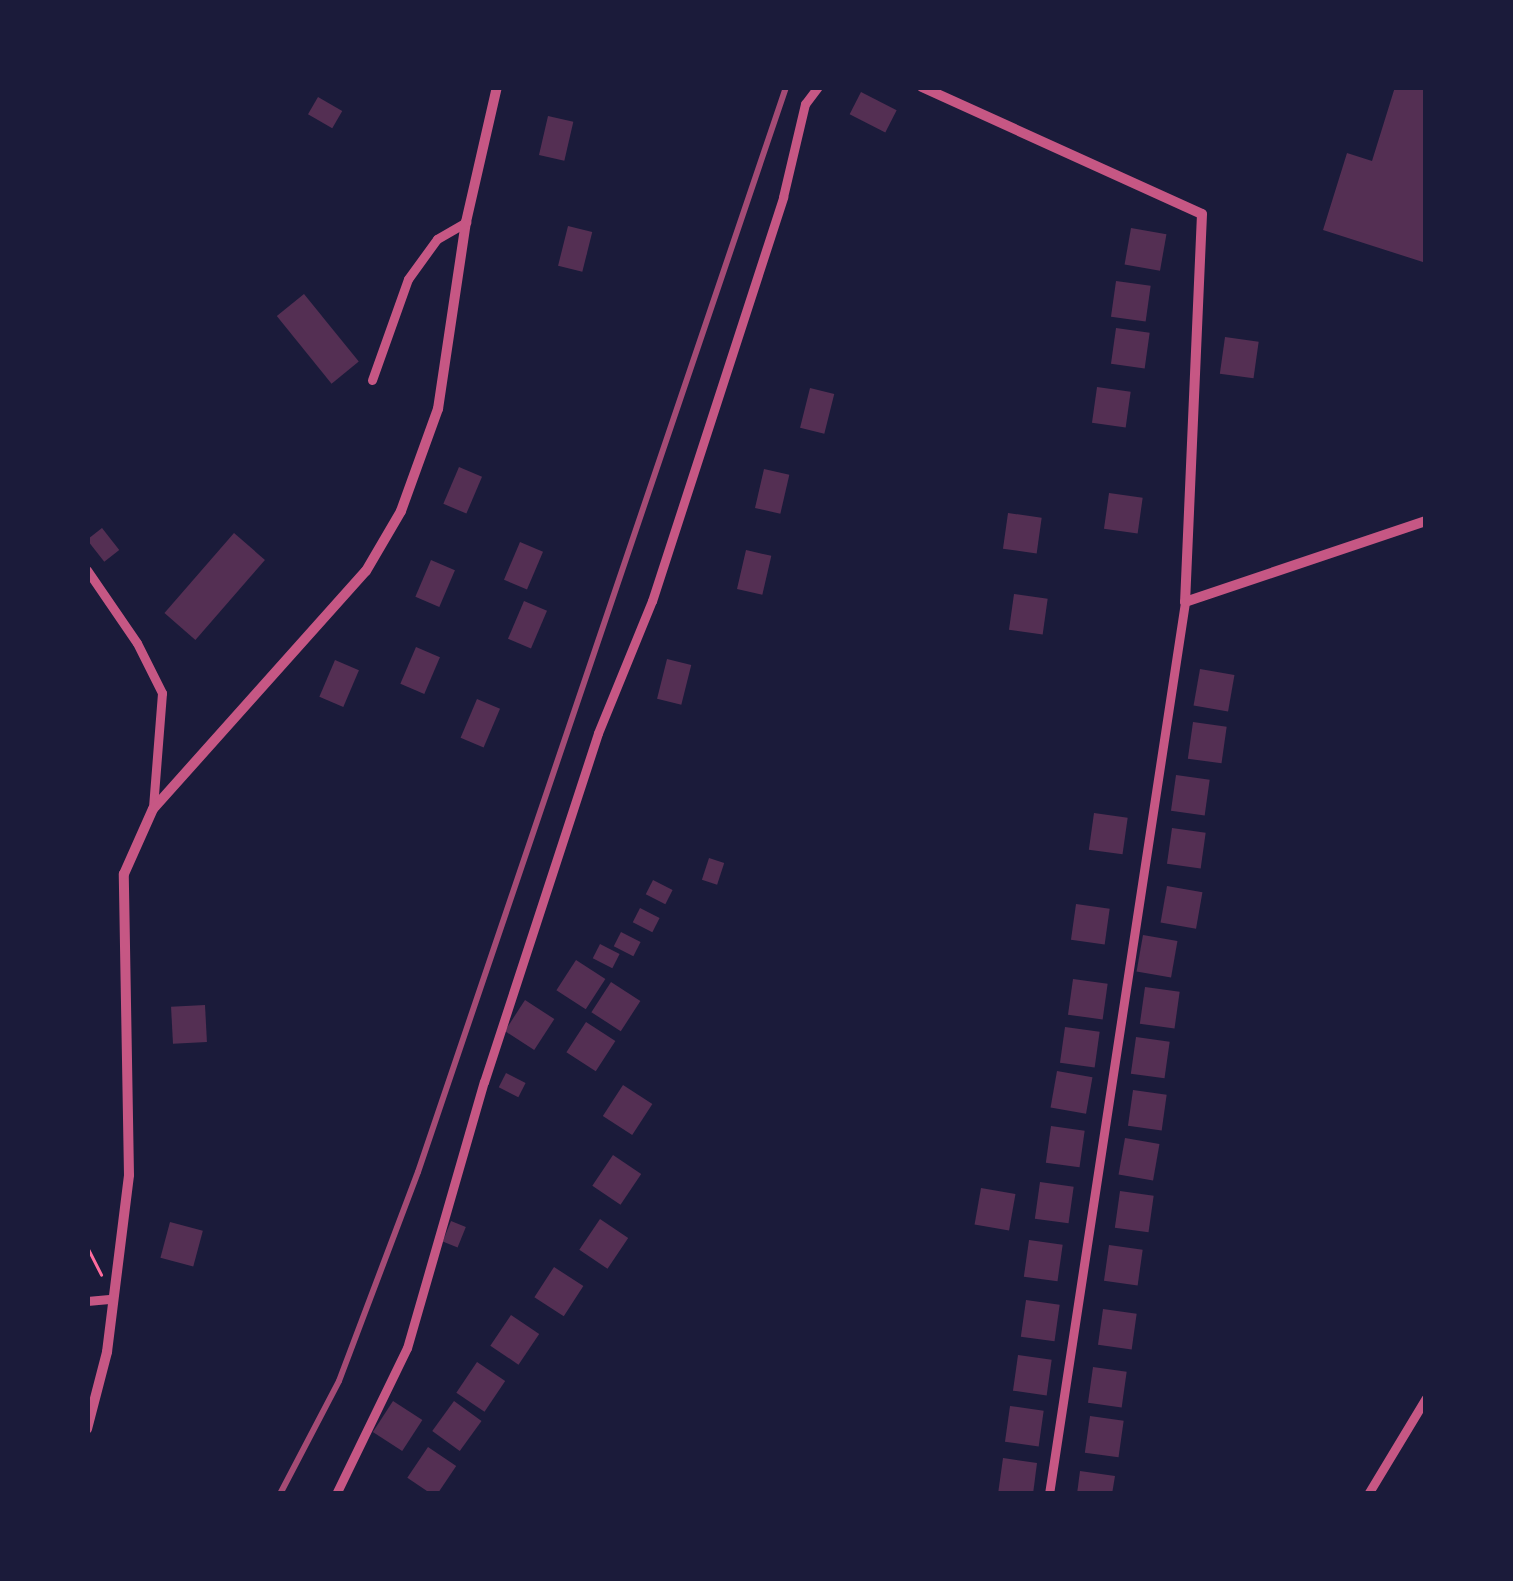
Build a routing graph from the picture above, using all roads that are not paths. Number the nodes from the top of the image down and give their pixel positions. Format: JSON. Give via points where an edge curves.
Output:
{"nodes":[{"id":1,"x":497,"y":87,"type":"edge"},
{"id":2,"x":818,"y":87,"type":"edge"},
{"id":3,"x":922,"y":87,"type":"edge"},
{"id":4,"x":466,"y":222,"type":"junction"},
{"id":5,"x":372,"y":380,"type":"dead end"},
{"id":6,"x":1426,"y":521,"type":"edge"},
{"id":7,"x":87,"y":571,"type":"edge"},
{"id":8,"x":1185,"y":602,"type":"junction"},
{"id":9,"x":153,"y":809,"type":"junction"},
{"id":10,"x":112,"y":1299,"type":"junction"},
{"id":11,"x":87,"y":1301,"type":"edge"},
{"id":12,"x":1426,"y":1398,"type":"edge"},
{"id":13,"x":87,"y":1429,"type":"edge"},
{"id":14,"x":336,"y":1494,"type":"edge"},
{"id":15,"x":1049,"y":1494,"type":"edge"},
{"id":16,"x":1368,"y":1494,"type":"edge"}],
"edges":[{"from":1,"to":4,"type":"street"},
{"from":2,"to":14,"type":"street","via":[[805,104],[783,197],[660,579],[598,733],[484,1082],[407,1348]]},
{"from":3,"to":8,"type":"street","via":[[1202,214]]},
{"from":4,"to":5,"type":"street","via":[[437,239],[408,279]]},
{"from":4,"to":9,"type":"street","via":[[438,409],[401,511],[366,571]]},
{"from":6,"to":8,"type":"street"},
{"from":7,"to":9,"type":"street","via":[[162,693]]},
{"from":8,"to":15,"type":"street"},
{"from":9,"to":10,"type":"street","via":[[124,874],[129,1175]]},
{"from":10,"to":11,"type":"street"},
{"from":10,"to":13,"type":"street"},
{"from":12,"to":16,"type":"street"}]}
